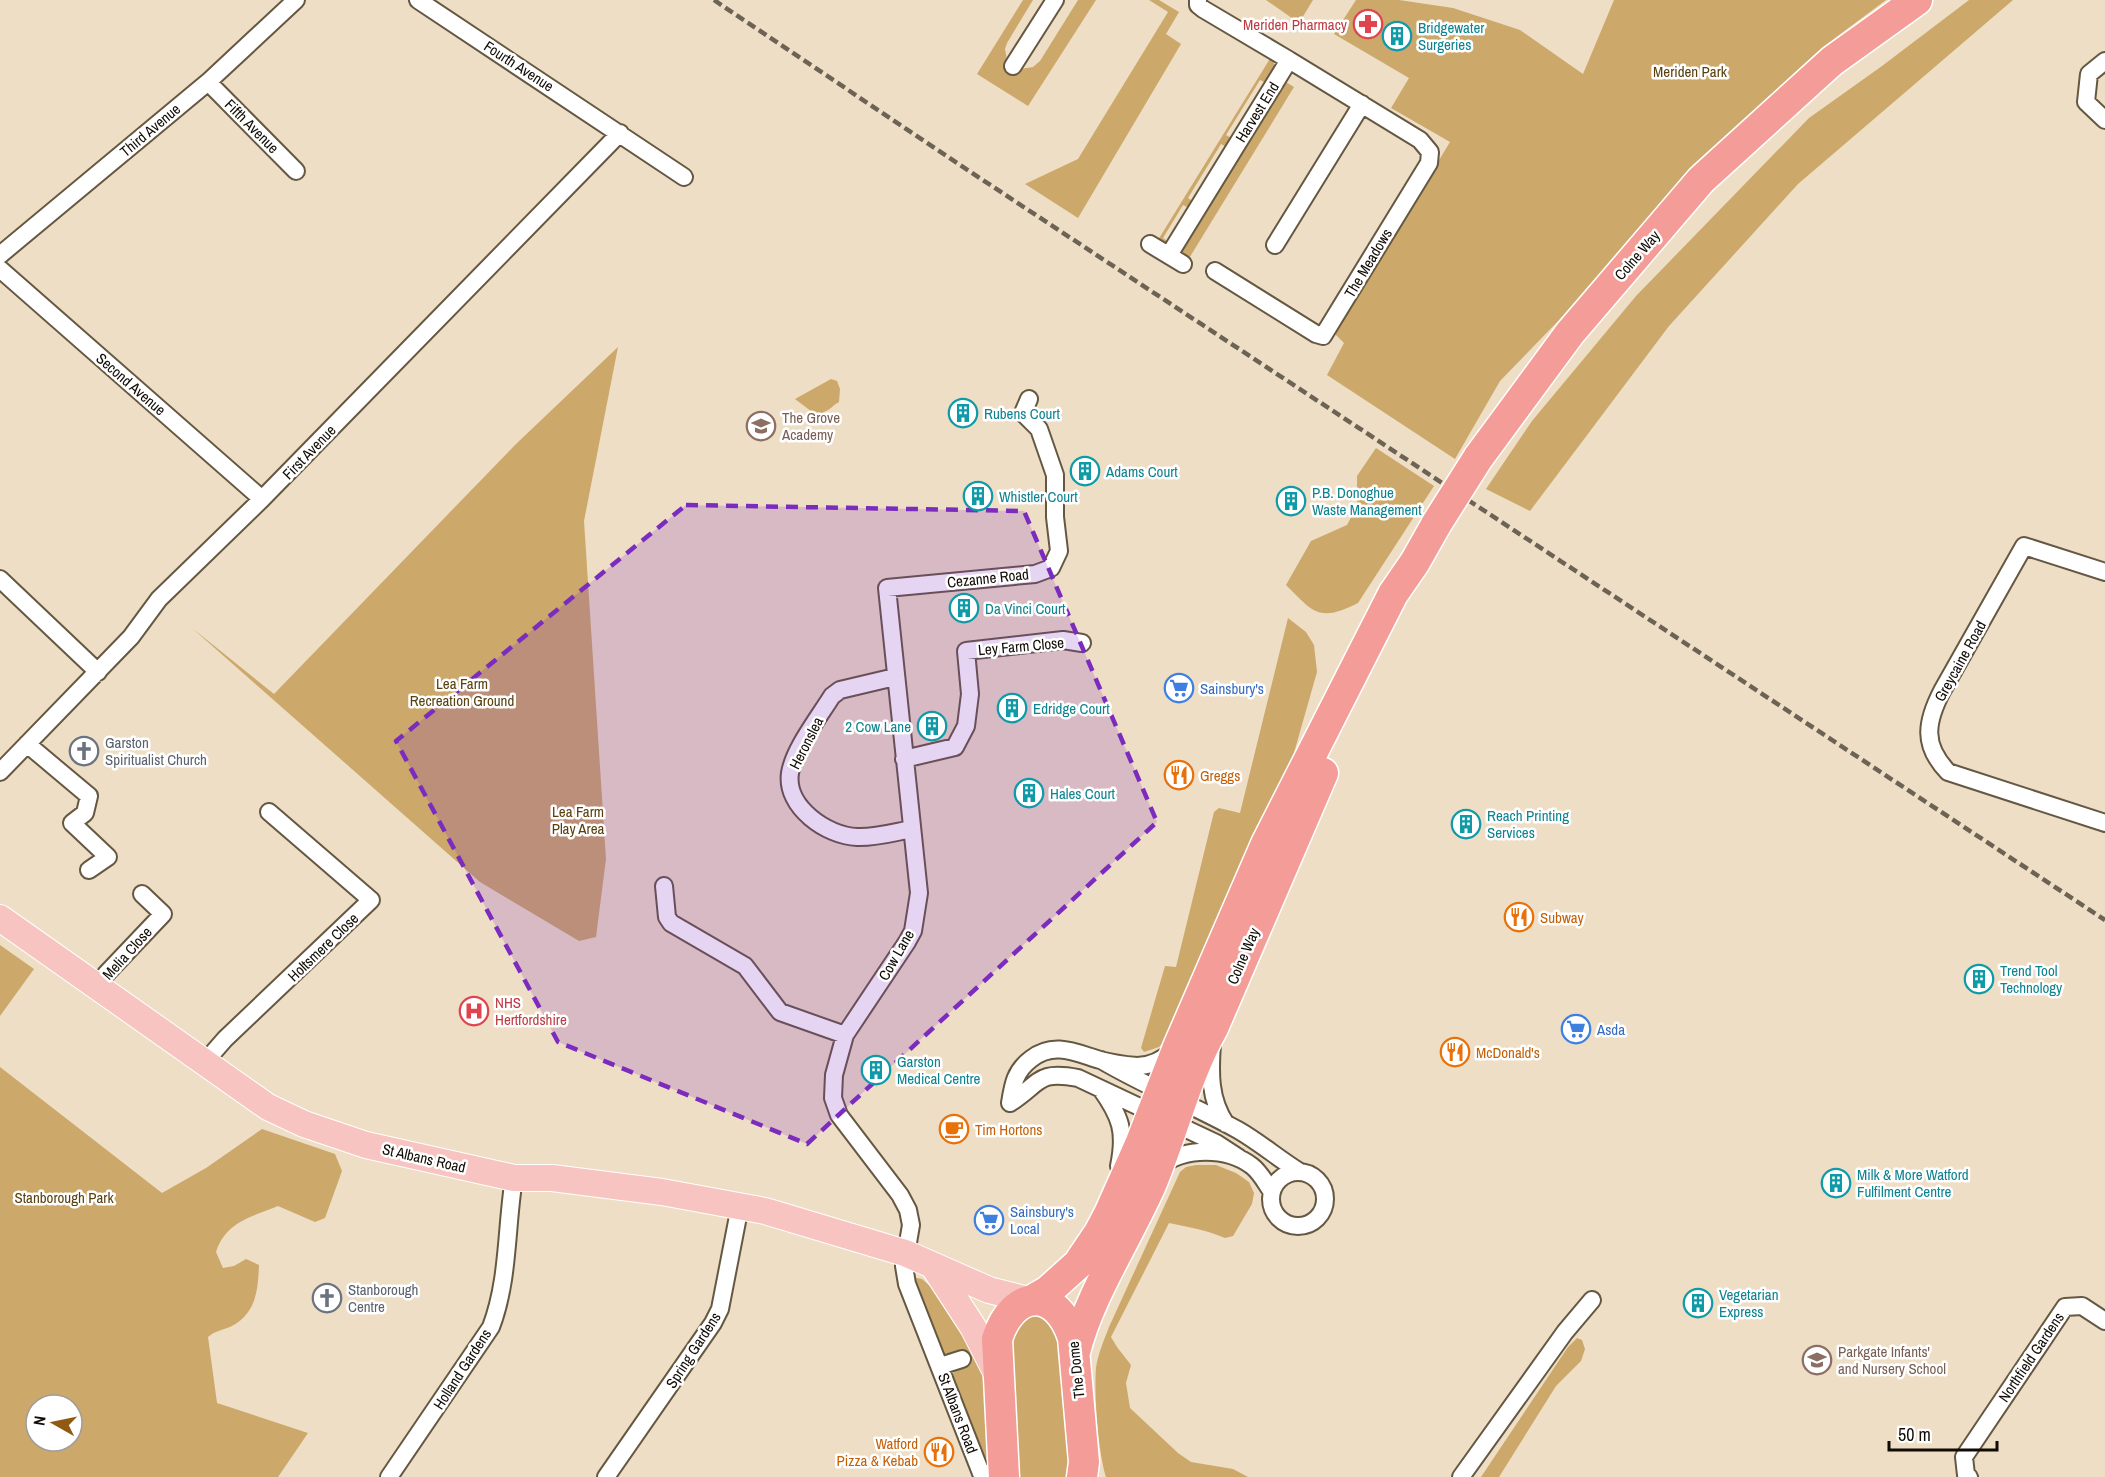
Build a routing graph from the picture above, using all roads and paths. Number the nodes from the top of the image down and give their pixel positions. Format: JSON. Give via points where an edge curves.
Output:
{"nodes":[{"id":1,"x":296,"y":0,"type":"edge"},
{"id":2,"x":418,"y":0,"type":"edge"},
{"id":3,"x":1055,"y":0,"type":"edge"},
{"id":4,"x":1917,"y":0,"type":"edge"},
{"id":5,"x":1198,"y":2,"type":"edge"},
{"id":6,"x":1289,"y":60,"type":"junction"},
{"id":7,"x":2105,"y":61,"type":"edge"},
{"id":8,"x":1013,"y":66,"type":"dead end"},
{"id":9,"x":208,"y":82,"type":"junction"},
{"id":10,"x":1362,"y":104,"type":"junction"},
{"id":11,"x":2105,"y":120,"type":"edge"},
{"id":12,"x":620,"y":133,"type":"junction"},
{"id":13,"x":296,"y":171,"type":"dead end"},
{"id":14,"x":684,"y":177,"type":"dead end"},
{"id":15,"x":1150,"y":244,"type":"dead end"},
{"id":16,"x":1275,"y":245,"type":"dead end"},
{"id":17,"x":0,"y":255,"type":"edge"},
{"id":18,"x":0,"y":269,"type":"edge"},
{"id":19,"x":1215,"y":271,"type":"dead end"},
{"id":20,"x":1029,"y":399,"type":"dead end"},
{"id":21,"x":262,"y":500,"type":"junction"},
{"id":22,"x":1415,"y":562,"type":"junction"},
{"id":23,"x":2105,"y":572,"type":"edge"},
{"id":24,"x":0,"y":579,"type":"edge"},
{"id":25,"x":887,"y":588,"type":"joint"},
{"id":26,"x":1082,"y":643,"type":"dead end"},
{"id":27,"x":98,"y":672,"type":"junction"},
{"id":28,"x":895,"y":677,"type":"junction"},
{"id":29,"x":27,"y":744,"type":"junction"},
{"id":30,"x":904,"y":759,"type":"junction"},
{"id":31,"x":0,"y":772,"type":"edge"},
{"id":32,"x":269,"y":812,"type":"dead end"},
{"id":33,"x":2105,"y":823,"type":"edge"},
{"id":34,"x":912,"y":829,"type":"junction"},
{"id":35,"x":89,"y":870,"type":"dead end"},
{"id":36,"x":664,"y":886,"type":"dead end"},
{"id":37,"x":142,"y":894,"type":"dead end"},
{"id":38,"x":0,"y":918,"type":"edge"},
{"id":39,"x":98,"y":987,"type":"junction"},
{"id":40,"x":1213,"y":1028,"type":"junction"},
{"id":41,"x":845,"y":1035,"type":"junction"},
{"id":42,"x":1178,"y":1047,"type":"junction"},
{"id":43,"x":1101,"y":1060,"type":"junction"},
{"id":44,"x":204,"y":1063,"type":"junction"},
{"id":45,"x":1101,"y":1089,"type":"junction"},
{"id":46,"x":1167,"y":1106,"type":"junction"},
{"id":47,"x":1226,"y":1124,"type":"junction"},
{"id":48,"x":1239,"y":1158,"type":"junction"},
{"id":49,"x":1159,"y":1167,"type":"junction"},
{"id":50,"x":1299,"y":1172,"type":"junction"},
{"id":51,"x":514,"y":1178,"type":"junction"},
{"id":52,"x":1272,"y":1192,"type":"junction"},
{"id":53,"x":741,"y":1206,"type":"junction"},
{"id":54,"x":1109,"y":1214,"type":"junction"},
{"id":55,"x":906,"y":1253,"type":"junction"},
{"id":56,"x":934,"y":1267,"type":"junction"},
{"id":57,"x":1031,"y":1300,"type":"junction"},
{"id":58,"x":1592,"y":1300,"type":"dead end"},
{"id":59,"x":2105,"y":1321,"type":"edge"},
{"id":60,"x":1075,"y":1352,"type":"junction"},
{"id":61,"x":962,"y":1359,"type":"dead end"},
{"id":62,"x":940,"y":1366,"type":"junction"},
{"id":63,"x":997,"y":1374,"type":"junction"},
{"id":64,"x":1086,"y":1472,"type":"edge"},
{"id":65,"x":1004,"y":1475,"type":"edge"},
{"id":66,"x":389,"y":1477,"type":"edge"},
{"id":67,"x":606,"y":1477,"type":"edge"},
{"id":68,"x":1461,"y":1477,"type":"edge"},
{"id":69,"x":1969,"y":1477,"type":"edge"}],
"edges":[{"from":1,"to":9,"type":"street","name":"Third Avenue"},
{"from":2,"to":12,"type":"street","name":"Fourth Avenue"},
{"from":3,"to":8,"type":"street"},
{"from":4,"to":22,"type":"highway","name":"Colne Way","bridge":true,"via":[[1832,61],[1701,180],[1570,333],[1478,458]]},
{"from":5,"to":6,"type":"street"},
{"from":6,"to":10,"type":"street","name":"The Meadows"},
{"from":6,"to":15,"type":"street","name":"Harvest End","via":[[1176,260]]},
{"from":7,"to":11,"type":"street","via":[[2089,74],[2086,102]]},
{"from":9,"to":13,"type":"street","name":"Fifth Avenue"},
{"from":9,"to":17,"type":"street","name":"Third Avenue"},
{"from":10,"to":16,"type":"street"},
{"from":10,"to":19,"type":"street","name":"The Meadows","via":[[1420,140],[1430,152],[1429,163],[1323,336]]},
{"from":12,"to":14,"type":"street","name":"Fourth Avenue"},
{"from":12,"to":21,"type":"street","name":"First Avenue"},
{"from":18,"to":21,"type":"street","name":"Second Avenue"},
{"from":20,"to":25,"type":"street","name":"Cezanne Road","via":[[1023,413],[1039,429],[1055,475],[1059,551],[1051,568],[1026,575]]},
{"from":21,"to":27,"type":"street","name":"First Avenue","via":[[159,599],[132,637]]},
{"from":22,"to":40,"type":"highway","name":"Colne Way","via":[[1403,600],[1316,788]]},
{"from":22,"to":42,"type":"highway","name":"Colne Way","via":[[1394,594],[1266,844]]},
{"from":23,"to":33,"type":"street","name":"Greycaine Road","via":[[2024,546],[1933,709],[1930,745],[1948,772]]},
{"from":24,"to":27,"type":"street"},
{"from":25,"to":28,"type":"street","name":"Cow Lane"},
{"from":26,"to":30,"type":"street","name":"Ley Farm Close","via":[[1063,640],[966,651],[970,694],[966,726],[955,747]]},
{"from":27,"to":29,"type":"street","name":"First Avenue"},
{"from":28,"to":30,"type":"street","name":"Cow Lane"},
{"from":28,"to":34,"type":"street","name":"Heronslea","via":[[840,690],[832,696],[794,760],[790,783],[800,808],[835,832],[860,838]]},
{"from":29,"to":31,"type":"street","name":"First Avenue"},
{"from":29,"to":35,"type":"street","via":[[89,796],[86,813],[72,823],[108,857]]},
{"from":30,"to":34,"type":"street","name":"Cow Lane"},
{"from":32,"to":44,"type":"street","name":"Holtsmere Close","via":[[371,900]]},
{"from":34,"to":41,"type":"street","name":"Cow Lane","via":[[919,893],[913,931]]},
{"from":36,"to":41,"type":"street","via":[[671,923],[745,966],[780,1012]]},
{"from":37,"to":39,"type":"street","name":"Melia Close","via":[[163,914]]},
{"from":38,"to":39,"type":"main road","name":"St Albans Road"},
{"from":39,"to":44,"type":"main road","name":"St Albans Road"},
{"from":40,"to":46,"type":"highway","name":"Colne Way"},
{"from":40,"to":47,"type":"street","via":[[1212,1086],[1218,1113]]},
{"from":41,"to":55,"type":"street","name":"Cow Lane","via":[[834,1075],[835,1108],[905,1203],[911,1225]]},
{"from":42,"to":43,"type":"street","via":[[1144,1065]]},
{"from":42,"to":46,"type":"highway","name":"Colne Way"},
{"from":43,"to":45,"type":"street","via":[[1069,1049],[1037,1054],[1013,1080],[1010,1102],[1048,1076],[1078,1078]]},
{"from":43,"to":46,"type":"street"},
{"from":44,"to":51,"type":"main road","name":"St Albans Road","via":[[268,1107],[304,1124],[366,1145]]},
{"from":45,"to":46,"type":"street"},
{"from":45,"to":54,"type":"street","via":[[1116,1110],[1123,1145]]},
{"from":46,"to":47,"type":"street"},
{"from":46,"to":48,"type":"street"},
{"from":46,"to":49,"type":"highway","name":"Colne Way"},
{"from":46,"to":54,"type":"highway","name":"Colne Way"},
{"from":47,"to":50,"type":"street"},
{"from":48,"to":49,"type":"street","via":[[1196,1151]]},
{"from":48,"to":52,"type":"street","via":[[1254,1167]]},
{"from":49,"to":60,"type":"highway","name":"Colne Way","via":[[1084,1321]]},
{"from":50,"to":52,"type":"street","via":[[1285,1175]]},
{"from":50,"to":52,"type":"street","via":[[1312,1176],[1324,1192],[1324,1206],[1317,1218],[1297,1226],[1281,1220],[1272,1205]]},
{"from":51,"to":53,"type":"main road","name":"St Albans Road","via":[[585,1182]]},
{"from":51,"to":66,"type":"street","name":"Holland Gardens","via":[[502,1289],[491,1327]]},
{"from":53,"to":55,"type":"main road","name":"St Albans Road"},
{"from":53,"to":67,"type":"street","name":"Spring Gardens","via":[[716,1316]]},
{"from":54,"to":57,"type":"highway","name":"Colne Way","via":[[1078,1264],[1048,1291]]},
{"from":55,"to":56,"type":"main road","name":"St Albans Road"},
{"from":55,"to":62,"type":"street","name":"St Albans Road","via":[[907,1284]]},
{"from":56,"to":57,"type":"main road","name":"St Albans Road","via":[[989,1290]]},
{"from":56,"to":63,"type":"main road","via":[[973,1327]]},
{"from":57,"to":60,"type":"highway","name":"The Dome","via":[[1051,1305],[1062,1314],[1070,1327]]},
{"from":57,"to":63,"type":"highway","via":[[1013,1309],[1002,1323],[997,1339]]},
{"from":58,"to":68,"type":"street"},
{"from":59,"to":69,"type":"street","name":"Northfield Gardens","via":[[2082,1305],[2065,1307],[1964,1457]]},
{"from":60,"to":64,"type":"highway","name":"The Dome"},
{"from":61,"to":62,"type":"street","name":"St Albans Road"},
{"from":62,"to":65,"type":"street","name":"St Albans Road","via":[[981,1473]]},
{"from":63,"to":65,"type":"highway"}]}
